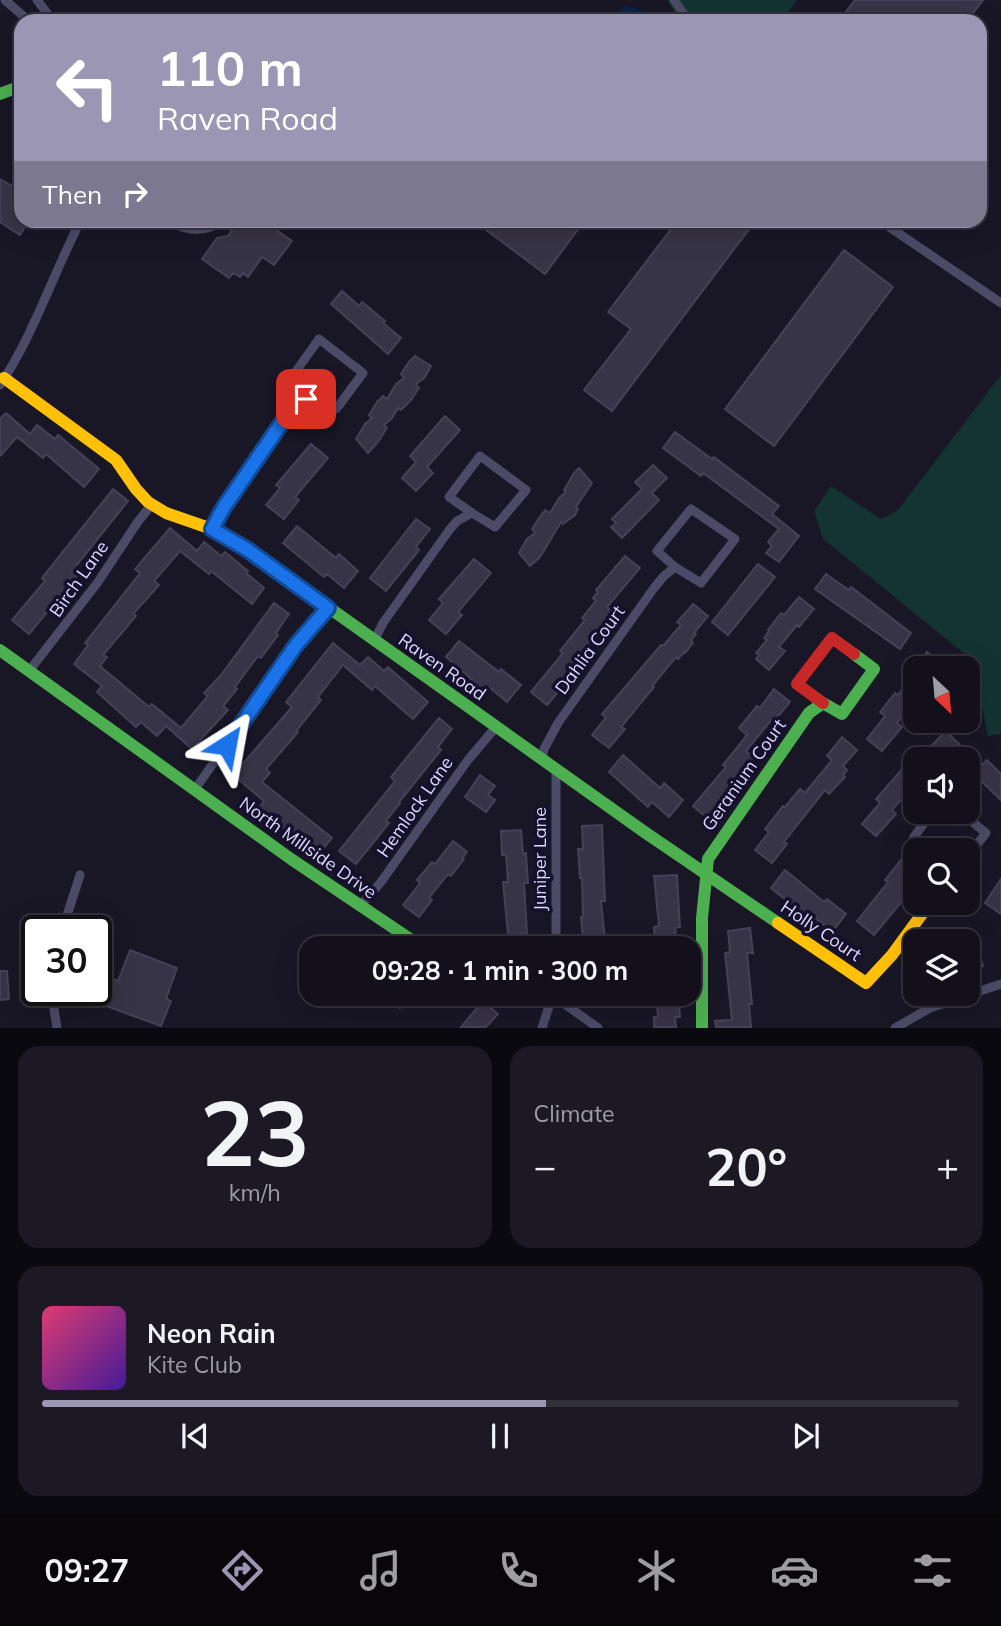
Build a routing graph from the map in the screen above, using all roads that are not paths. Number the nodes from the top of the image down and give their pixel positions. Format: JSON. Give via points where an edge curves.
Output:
{"nodes":[{"id":1,"x":5,"y":0,"type":"edge"},
{"id":2,"x":37,"y":0,"type":"edge"},
{"id":3,"x":21,"y":14,"type":"edge"},
{"id":4,"x":48,"y":14,"type":"edge"},
{"id":5,"x":77,"y":228,"type":"edge"},
{"id":6,"x":183,"y":228,"type":"edge"},
{"id":7,"x":209,"y":228,"type":"edge"},
{"id":8,"x":891,"y":228,"type":"edge"},
{"id":9,"x":1001,"y":303,"type":"edge"},
{"id":10,"x":2,"y":382,"type":"edge"},
{"id":11,"x":306,"y":399,"type":"junction"},
{"id":12,"x":152,"y":504,"type":"junction"},
{"id":13,"x":472,"y":513,"type":"junction"},
{"id":14,"x":212,"y":529,"type":"junction"},
{"id":15,"x":675,"y":567,"type":"junction"},
{"id":16,"x":328,"y":608,"type":"junction"},
{"id":17,"x":374,"y":641,"type":"junction"},
{"id":18,"x":0,"y":650,"type":"edge"},
{"id":19,"x":29,"y":671,"type":"junction"},
{"id":20,"x":822,"y":703,"type":"junction"},
{"id":21,"x":496,"y":727,"type":"junction"},
{"id":22,"x":542,"y":759,"type":"junction"},
{"id":23,"x":556,"y":769,"type":"junction"},
{"id":24,"x":195,"y":789,"type":"junction"},
{"id":25,"x":974,"y":824,"type":"edge"},
{"id":26,"x":980,"y":841,"type":"edge"},
{"id":27,"x":705,"y":873,"type":"junction"},
{"id":28,"x":80,"y":875,"type":"dead end"},
{"id":29,"x":361,"y":905,"type":"junction"},
{"id":30,"x":67,"y":915,"type":"edge"},
{"id":31,"x":922,"y":915,"type":"edge"},
{"id":32,"x":405,"y":936,"type":"edge"},
{"id":33,"x":556,"y":936,"type":"edge"},
{"id":34,"x":1001,"y":984,"type":"edge"},
{"id":35,"x":54,"y":1006,"type":"edge"},
{"id":36,"x":548,"y":1006,"type":"edge"},
{"id":37,"x":567,"y":1006,"type":"edge"},
{"id":38,"x":57,"y":1027,"type":"edge"},
{"id":39,"x":542,"y":1027,"type":"edge"},
{"id":40,"x":598,"y":1027,"type":"edge"},
{"id":41,"x":702,"y":1027,"type":"edge"},
{"id":42,"x":895,"y":1027,"type":"edge"}],
"edges":[{"from":1,"to":3,"type":"street"},
{"from":2,"to":4,"type":"street"},
{"from":5,"to":10,"type":"street"},
{"from":6,"to":7,"type":"street"},
{"from":8,"to":9,"type":"street"},
{"from":10,"to":12,"type":"main road","via":[[104,450]]},
{"from":11,"to":11,"type":"street","via":[[330,412],[363,373],[319,339],[289,381]]},
{"from":11,"to":14,"type":"street","via":[[285,418]]},
{"from":12,"to":14,"type":"main road","name":"Raven Road"},
{"from":12,"to":19,"type":"street","name":"Birch Lane"},
{"from":13,"to":13,"type":"street","via":[[495,527],[526,490],[480,456],[449,497]]},
{"from":13,"to":17,"type":"street","via":[[450,528]]},
{"from":14,"to":16,"type":"main road","name":"Raven Road"},
{"from":15,"to":15,"type":"street","via":[[701,583],[735,539],[691,509],[657,551]]},
{"from":15,"to":22,"type":"street","name":"Dahlia Court","via":[[658,582],[570,704],[547,741]]},
{"from":16,"to":17,"type":"main road","name":"Raven Road"},
{"from":16,"to":24,"type":"street","via":[[296,645]]},
{"from":17,"to":21,"type":"main road","name":"Raven Road"},
{"from":18,"to":19,"type":"main road","name":"North Millside Drive"},
{"from":19,"to":24,"type":"main road","name":"North Millside Drive"},
{"from":20,"to":20,"type":"main road","via":[[842,714],[874,669],[832,638],[797,684]]},
{"from":20,"to":27,"type":"main road","name":"Geranium Court","via":[[804,719],[712,852]]},
{"from":21,"to":22,"type":"main road","name":"Raven Road"},
{"from":21,"to":29,"type":"street","name":"Hemlock Lane"},
{"from":22,"to":23,"type":"main road","name":"Raven Road"},
{"from":23,"to":27,"type":"main road","name":"Raven Road"},
{"from":23,"to":33,"type":"street","name":"Juniper Lane"},
{"from":24,"to":29,"type":"main road","name":"North Millside Drive"},
{"from":25,"to":26,"type":"street","via":[[986,834]]},
{"from":27,"to":31,"type":"main road","name":"Holly Court","via":[[866,983]]},
{"from":27,"to":41,"type":"main road"},
{"from":28,"to":30,"type":"street"},
{"from":29,"to":32,"type":"main road","name":"North Millside Drive"},
{"from":34,"to":42,"type":"street","via":[[930,1008]]},
{"from":35,"to":38,"type":"street"},
{"from":36,"to":39,"type":"street"},
{"from":37,"to":40,"type":"street"}]}
